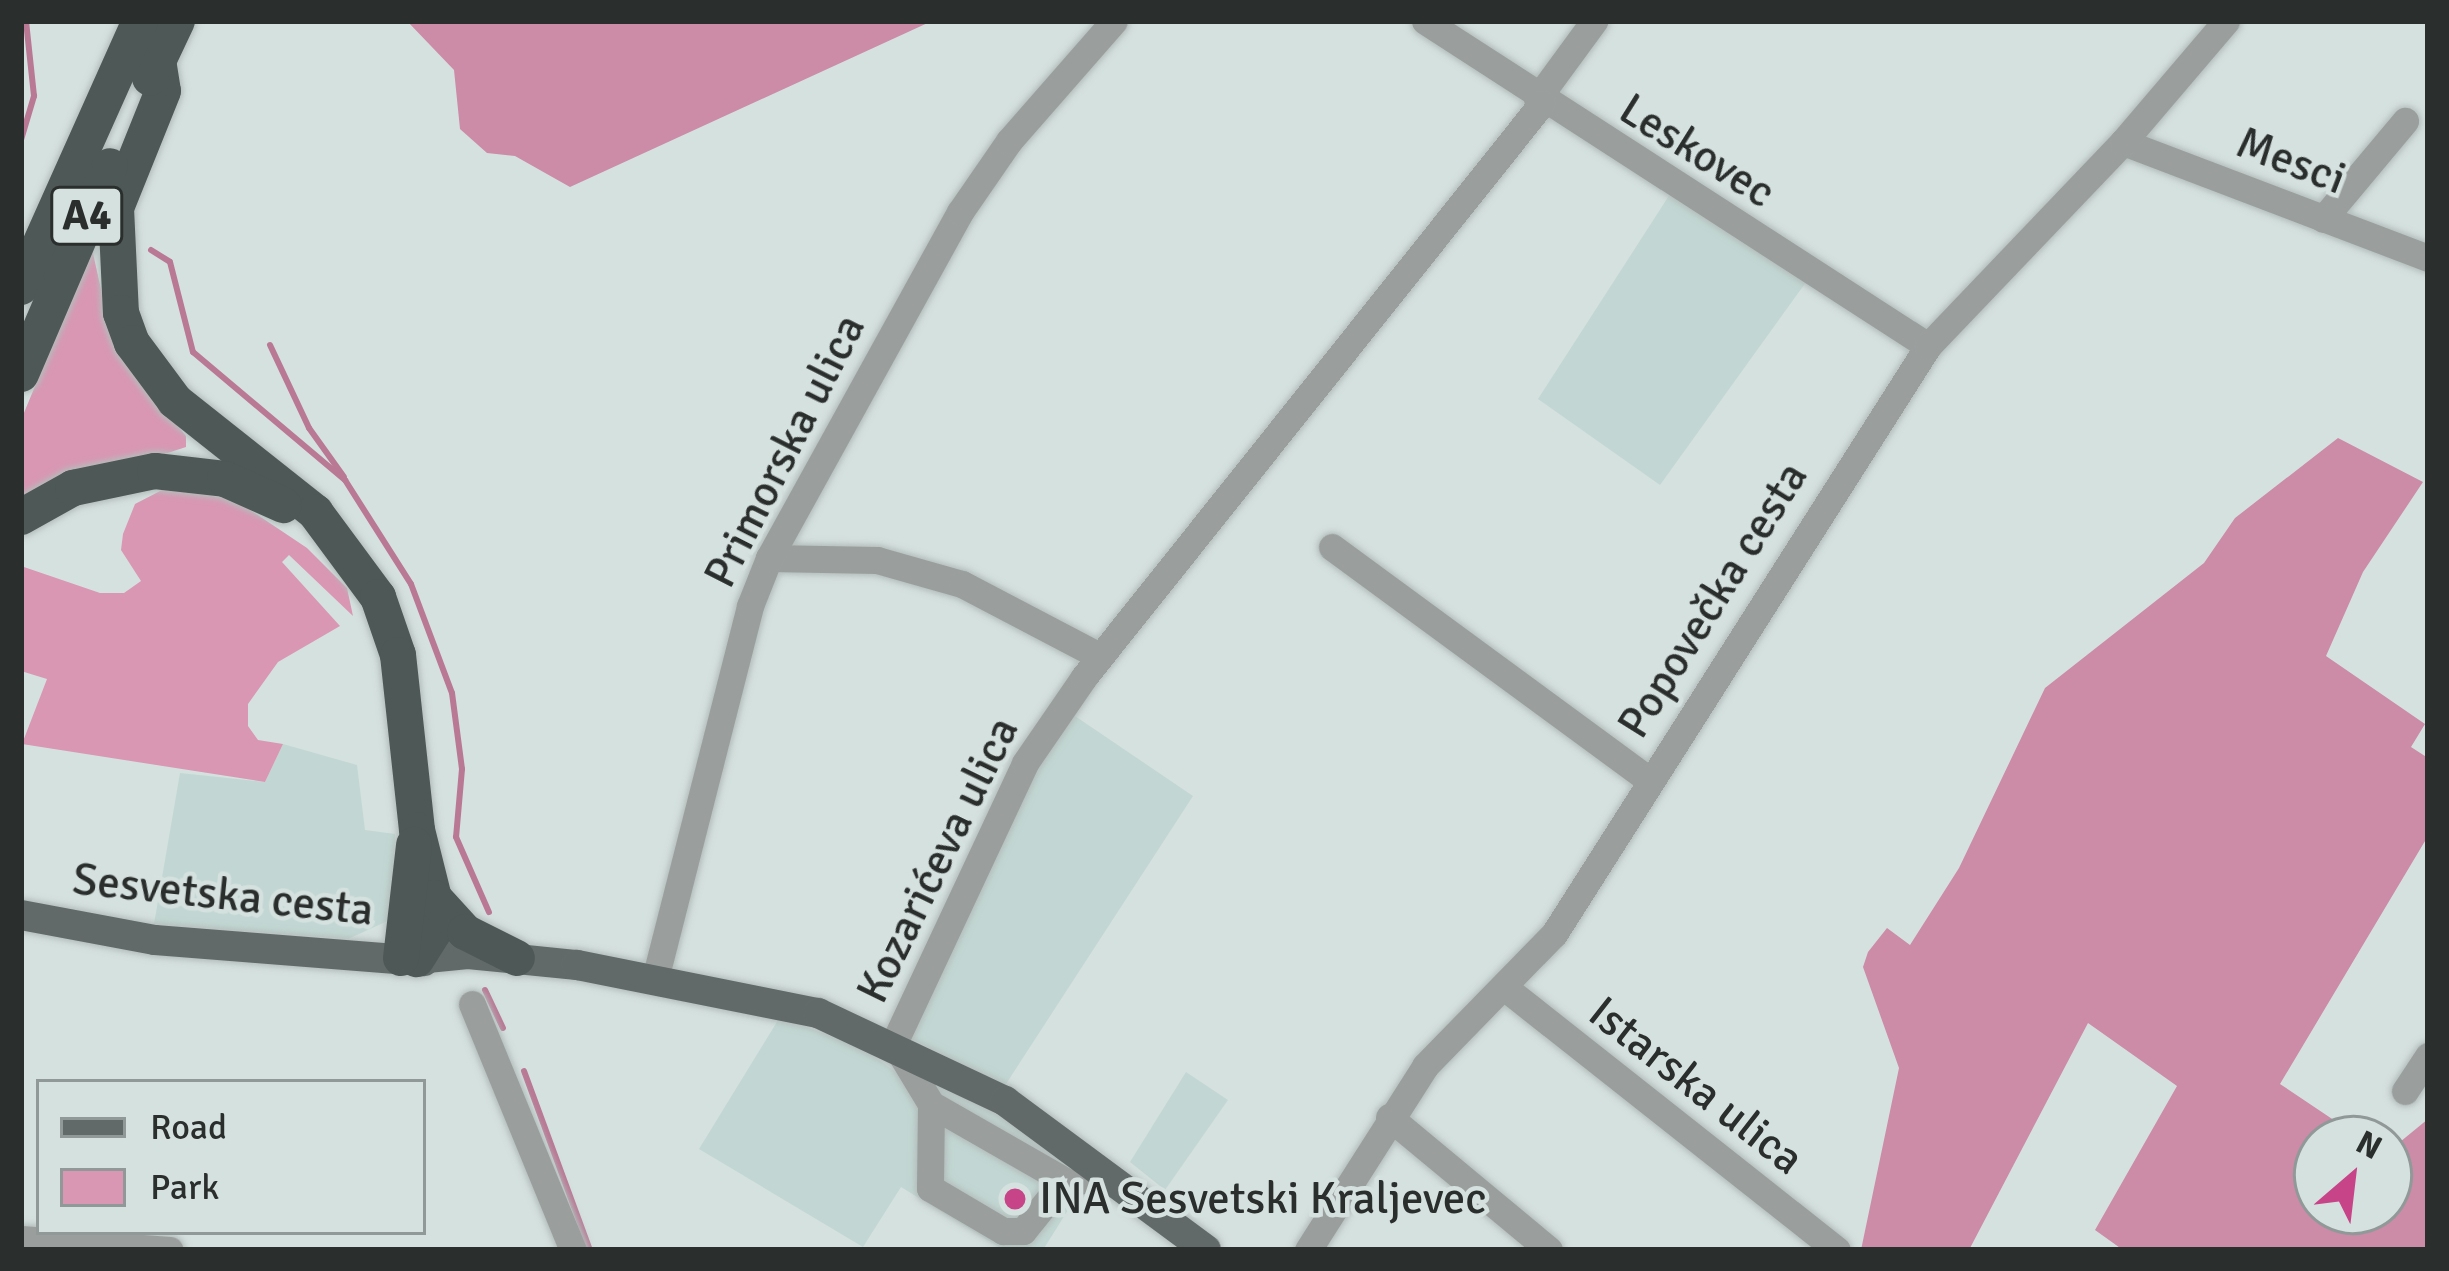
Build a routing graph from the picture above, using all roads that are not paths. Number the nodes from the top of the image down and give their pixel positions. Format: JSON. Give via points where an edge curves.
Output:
{"nodes":[{"id":1,"x":140,"y":21,"type":"edge"},
{"id":2,"x":176,"y":21,"type":"edge"},
{"id":3,"x":1114,"y":21,"type":"edge"},
{"id":4,"x":1425,"y":21,"type":"edge"},
{"id":5,"x":1594,"y":21,"type":"edge"},
{"id":6,"x":2226,"y":21,"type":"edge"},
{"id":7,"x":158,"y":60,"type":"junction"},
{"id":8,"x":1539,"y":101,"type":"junction"},
{"id":9,"x":2405,"y":121,"type":"dead end"},
{"id":10,"x":2123,"y":142,"type":"junction"},
{"id":11,"x":2324,"y":219,"type":"junction"},
{"id":12,"x":2428,"y":258,"type":"edge"},
{"id":13,"x":21,"y":287,"type":"edge"},
{"id":14,"x":1928,"y":346,"type":"junction"},
{"id":15,"x":21,"y":374,"type":"edge"},
{"id":16,"x":21,"y":518,"type":"edge"},
{"id":17,"x":1332,"y":547,"type":"dead end"},
{"id":18,"x":346,"y":550,"type":"junction"},
{"id":19,"x":769,"y":558,"type":"junction"},
{"id":20,"x":1099,"y":656,"type":"junction"},
{"id":21,"x":1650,"y":781,"type":"junction"},
{"id":22,"x":417,"y":830,"type":"junction"},
{"id":23,"x":434,"y":898,"type":"junction"},
{"id":24,"x":21,"y":915,"type":"edge"},
{"id":25,"x":409,"y":958,"type":"junction"},
{"id":26,"x":517,"y":958,"type":"junction"},
{"id":27,"x":641,"y":977,"type":"junction"},
{"id":28,"x":1504,"y":987,"type":"junction"},
{"id":29,"x":472,"y":1004,"type":"dead end"},
{"id":30,"x":894,"y":1043,"type":"junction"},
{"id":31,"x":2428,"y":1056,"type":"edge"},
{"id":32,"x":2405,"y":1091,"type":"dead end"},
{"id":33,"x":932,"y":1104,"type":"junction"},
{"id":34,"x":1389,"y":1117,"type":"junction"},
{"id":35,"x":1115,"y":1180,"type":"junction"},
{"id":36,"x":1067,"y":1183,"type":"junction"},
{"id":37,"x":21,"y":1239,"type":"edge"},
{"id":38,"x":170,"y":1250,"type":"edge"},
{"id":39,"x":573,"y":1250,"type":"edge"},
{"id":40,"x":1206,"y":1250,"type":"edge"},
{"id":41,"x":1308,"y":1250,"type":"edge"},
{"id":42,"x":1549,"y":1250,"type":"edge"},
{"id":43,"x":1837,"y":1250,"type":"edge"}],
"edges":[{"from":1,"to":13,"type":"highway","number":"A4"},
{"from":2,"to":7,"type":"highway","number":"A4"},
{"from":3,"to":19,"type":"street","name":"Primorska ulica","via":[[1009,141],[960,212]]},
{"from":4,"to":8,"type":"street","name":"Leskovec"},
{"from":5,"to":8,"type":"street"},
{"from":6,"to":10,"type":"street","name":"Popovečka cesta"},
{"from":7,"to":15,"type":"highway","number":"A4"},
{"from":7,"to":18,"type":"highway","via":[[163,91],[126,170],[112,242],[132,343],[175,401],[305,503]]},
{"from":8,"to":14,"type":"street","name":"Leskovec"},
{"from":8,"to":20,"type":"street","name":"Kozarićeva ulica"},
{"from":9,"to":11,"type":"street"},
{"from":10,"to":11,"type":"street","name":"Mesci"},
{"from":10,"to":14,"type":"street","name":"Popovečka cesta"},
{"from":11,"to":12,"type":"street","name":"Mesci"},
{"from":14,"to":21,"type":"street","name":"Popovečka cesta"},
{"from":16,"to":18,"type":"highway","via":[[116,475],[192,473],[276,501]]},
{"from":17,"to":21,"type":"street"},
{"from":18,"to":22,"type":"highway","via":[[377,597],[398,655]]},
{"from":19,"to":20,"type":"street","via":[[877,560],[962,584]]},
{"from":19,"to":27,"type":"street","name":"Primorska ulica"},
{"from":20,"to":30,"type":"street","name":"Kozarićeva ulica","via":[[1025,763]]},
{"from":21,"to":28,"type":"street","name":"Popovečka cesta","via":[[1554,934]]},
{"from":22,"to":23,"type":"highway"},
{"from":22,"to":25,"type":"highway"},
{"from":23,"to":25,"type":"highway","via":[[433,933]]},
{"from":23,"to":26,"type":"highway","via":[[464,932]]},
{"from":24,"to":25,"type":"main road","name":"Sesvetska cesta","via":[[155,940]]},
{"from":25,"to":26,"type":"main road"},
{"from":25,"to":27,"type":"main road","via":[[472,972]]},
{"from":26,"to":27,"type":"main road"},
{"from":27,"to":30,"type":"main road","via":[[779,1002]]},
{"from":28,"to":34,"type":"street","name":"Popovečka cesta","via":[[1425,1066]]},
{"from":28,"to":43,"type":"street","name":"Istarska ulica"},
{"from":29,"to":39,"type":"street"},
{"from":30,"to":33,"type":"street"},
{"from":30,"to":35,"type":"main road","via":[[1005,1101]]},
{"from":31,"to":32,"type":"street"},
{"from":33,"to":36,"type":"street"},
{"from":33,"to":36,"type":"street","via":[[930,1187],[1003,1231],[1023,1231]]},
{"from":34,"to":41,"type":"street","name":"Popovečka cesta"},
{"from":34,"to":42,"type":"street"},
{"from":35,"to":36,"type":"street"},
{"from":35,"to":40,"type":"main road"},
{"from":37,"to":38,"type":"street"}]}
